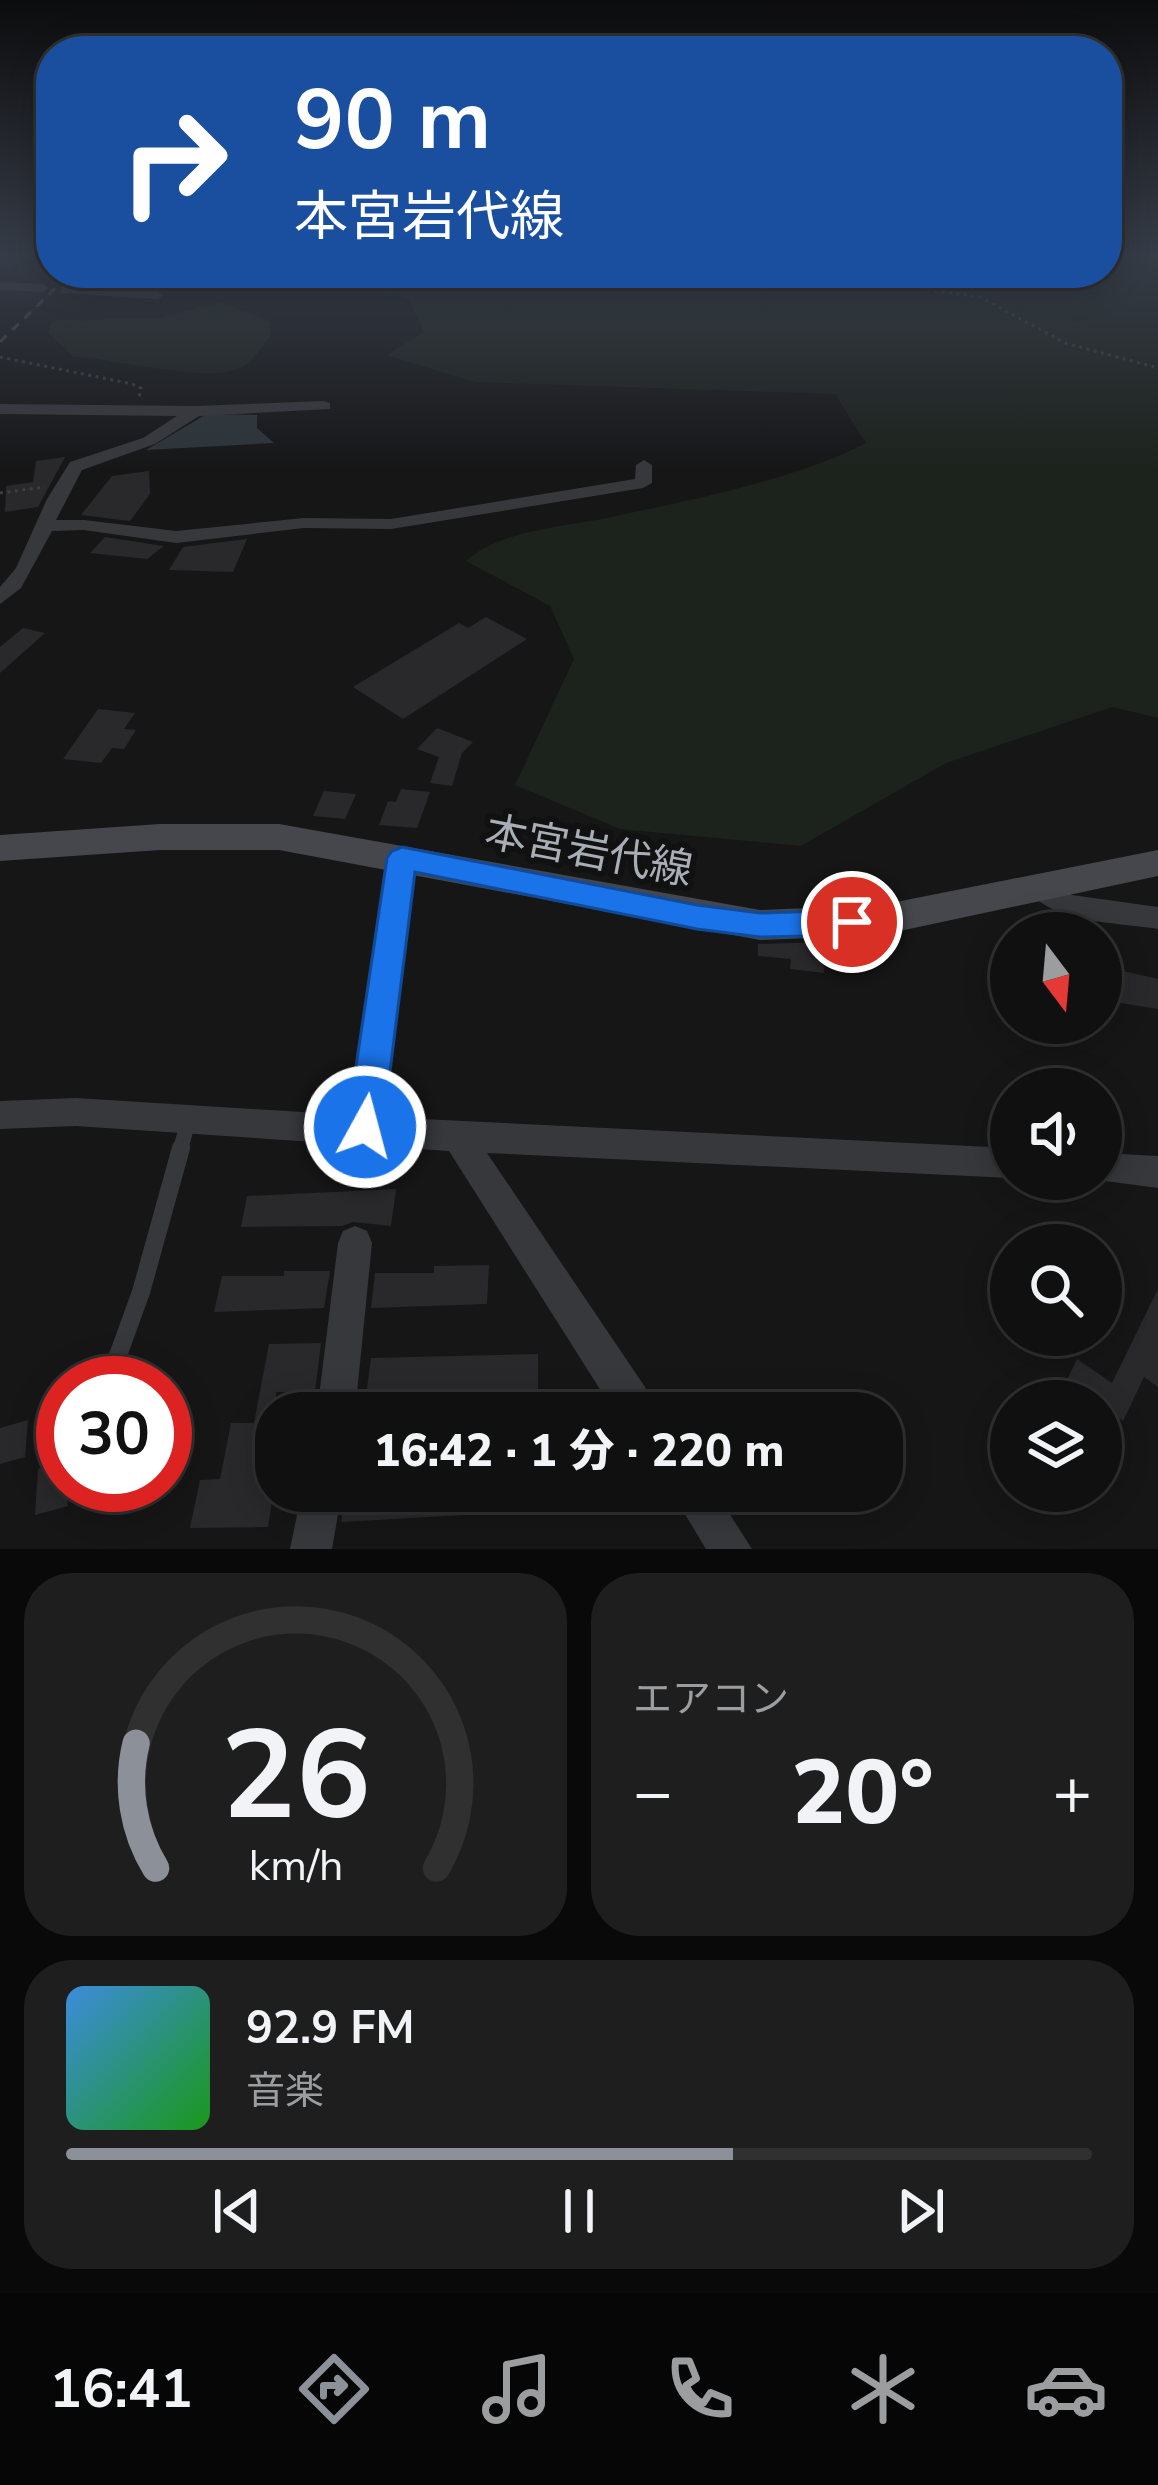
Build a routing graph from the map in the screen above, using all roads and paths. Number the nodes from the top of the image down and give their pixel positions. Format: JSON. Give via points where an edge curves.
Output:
{"nodes":[{"id":1,"x":1036,"y":326,"type":"edge"},
{"id":2,"x":0,"y":357,"type":"edge"},
{"id":3,"x":1158,"y":368,"type":"edge"},
{"id":4,"x":324,"y":406,"type":"dead end"},
{"id":5,"x":0,"y":409,"type":"edge"},
{"id":6,"x":131,"y":410,"type":"junction"},
{"id":7,"x":195,"y":411,"type":"junction"},
{"id":8,"x":644,"y":466,"type":"dead end"},
{"id":9,"x":63,"y":484,"type":"junction"},
{"id":10,"x":0,"y":493,"type":"edge"},
{"id":11,"x":45,"y":526,"type":"junction"},
{"id":12,"x":0,"y":598,"type":"edge"},
{"id":13,"x":0,"y":848,"type":"edge"},
{"id":14,"x":402,"y":858,"type":"junction"},
{"id":15,"x":1158,"y":862,"type":"edge"},
{"id":16,"x":1038,"y":887,"type":"junction"},
{"id":17,"x":1158,"y":918,"type":"edge"},
{"id":18,"x":0,"y":1115,"type":"edge"},
{"id":19,"x":189,"y":1121,"type":"junction"},
{"id":20,"x":365,"y":1127,"type":"junction"},
{"id":21,"x":458,"y":1137,"type":"junction"},
{"id":22,"x":990,"y":1162,"type":"edge"},
{"id":23,"x":1122,"y":1169,"type":"edge"},
{"id":24,"x":1158,"y":1172,"type":"edge"},
{"id":25,"x":355,"y":1243,"type":"dead end"},
{"id":26,"x":118,"y":1356,"type":"edge"},
{"id":27,"x":338,"y":1392,"type":"edge"},
{"id":28,"x":614,"y":1392,"type":"edge"},
{"id":29,"x":318,"y":1512,"type":"edge"},
{"id":30,"x":705,"y":1512,"type":"edge"},
{"id":31,"x":311,"y":1549,"type":"edge"},
{"id":32,"x":731,"y":1549,"type":"edge"}],
"edges":[{"from":1,"to":3,"type":"path","via":[[1092,354]]},
{"from":2,"to":6,"type":"path","via":[[131,381],[141,393]]},
{"from":4,"to":7,"type":"street"},
{"from":5,"to":6,"type":"street"},
{"from":6,"to":7,"type":"street"},
{"from":7,"to":9,"type":"street","via":[[148,441],[76,466]]},
{"from":8,"to":11,"type":"street","via":[[643,483],[392,524],[304,523],[176,537]]},
{"from":9,"to":10,"type":"path"},
{"from":9,"to":11,"type":"street"},
{"from":11,"to":12,"type":"street","via":[[28,567]]},
{"from":13,"to":14,"type":"main road","name":"本宮岩代線","via":[[251,836]]},
{"from":14,"to":16,"type":"main road","name":"本宮岩代線","via":[[760,925],[881,920]]},
{"from":14,"to":20,"type":"street"},
{"from":15,"to":16,"type":"main road","name":"本宮岩代線"},
{"from":16,"to":17,"type":"street","via":[[1066,904]]},
{"from":18,"to":19,"type":"street"},
{"from":19,"to":20,"type":"street"},
{"from":19,"to":26,"type":"lane"},
{"from":20,"to":21,"type":"street"},
{"from":21,"to":22,"type":"street"},
{"from":21,"to":28,"type":"street"},
{"from":23,"to":24,"type":"street"},
{"from":25,"to":27,"type":"street"},
{"from":29,"to":31,"type":"street"},
{"from":30,"to":32,"type":"street"}]}
